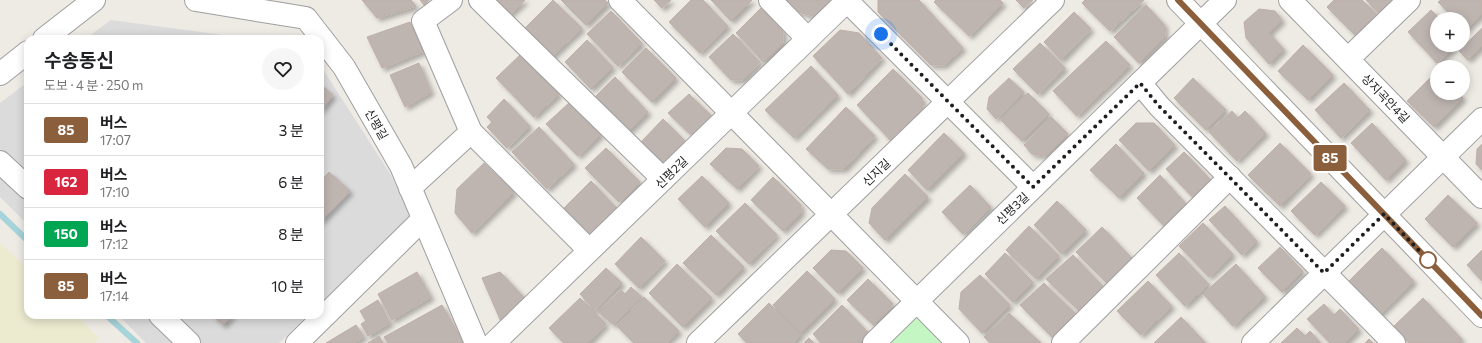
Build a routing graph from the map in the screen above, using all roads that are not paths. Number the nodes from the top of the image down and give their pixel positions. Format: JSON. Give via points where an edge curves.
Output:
{"nodes":[{"id":1,"x":94,"y":0,"type":"edge"},
{"id":2,"x":196,"y":0,"type":"edge"},
{"id":3,"x":451,"y":0,"type":"edge"},
{"id":4,"x":480,"y":0,"type":"edge"},
{"id":5,"x":620,"y":0,"type":"edge"},
{"id":6,"x":770,"y":0,"type":"edge"},
{"id":7,"x":848,"y":0,"type":"edge"},
{"id":8,"x":1053,"y":0,"type":"edge"},
{"id":9,"x":1178,"y":0,"type":"edge"},
{"id":10,"x":1225,"y":0,"type":"edge"},
{"id":11,"x":1290,"y":0,"type":"edge"},
{"id":12,"x":1408,"y":0,"type":"edge"},
{"id":13,"x":240,"y":3,"type":"edge"},
{"id":14,"x":1201,"y":23,"type":"junction"},
{"id":15,"x":49,"y":35,"type":"edge"},
{"id":16,"x":319,"y":35,"type":"edge"},
{"id":17,"x":808,"y":39,"type":"junction"},
{"id":18,"x":324,"y":41,"type":"edge"},
{"id":19,"x":24,"y":55,"type":"edge"},
{"id":20,"x":1348,"y":59,"type":"junction"},
{"id":21,"x":0,"y":74,"type":"edge"},
{"id":22,"x":1140,"y":83,"type":"junction"},
{"id":23,"x":948,"y":102,"type":"junction"},
{"id":24,"x":731,"y":113,"type":"junction"},
{"id":25,"x":1482,"y":119,"type":"edge"},
{"id":26,"x":471,"y":132,"type":"junction"},
{"id":27,"x":1443,"y":157,"type":"junction"},
{"id":28,"x":0,"y":162,"type":"edge"},
{"id":29,"x":1230,"y":177,"type":"junction"},
{"id":30,"x":663,"y":179,"type":"junction"},
{"id":31,"x":24,"y":184,"type":"edge"},
{"id":32,"x":1033,"y":187,"type":"junction"},
{"id":33,"x":410,"y":188,"type":"junction"},
{"id":34,"x":1482,"y":197,"type":"edge"},
{"id":35,"x":831,"y":214,"type":"junction"},
{"id":36,"x":1384,"y":214,"type":"junction"},
{"id":37,"x":423,"y":219,"type":"junction"},
{"id":38,"x":589,"y":250,"type":"junction"},
{"id":39,"x":1324,"y":273,"type":"junction"},
{"id":40,"x":916,"y":301,"type":"junction"},
{"id":41,"x":324,"y":316,"type":"edge"},
{"id":42,"x":1482,"y":316,"type":"edge"},
{"id":43,"x":164,"y":319,"type":"edge"},
{"id":44,"x":321,"y":319,"type":"edge"},
{"id":45,"x":189,"y":343,"type":"edge"},
{"id":46,"x":297,"y":343,"type":"edge"},
{"id":47,"x":476,"y":343,"type":"edge"},
{"id":48,"x":494,"y":343,"type":"edge"},
{"id":49,"x":698,"y":343,"type":"edge"},
{"id":50,"x":874,"y":343,"type":"edge"},
{"id":51,"x":958,"y":343,"type":"edge"},
{"id":52,"x":1063,"y":343,"type":"edge"},
{"id":53,"x":1253,"y":343,"type":"edge"},
{"id":54,"x":1394,"y":343,"type":"edge"}],
"edges":[{"from":1,"to":15,"type":"street"},
{"from":2,"to":13,"type":"street","name":"신평길"},
{"from":3,"to":26,"type":"street","via":[[424,20]]},
{"from":4,"to":30,"type":"street"},
{"from":5,"to":24,"type":"street"},
{"from":6,"to":17,"type":"street"},
{"from":7,"to":17,"type":"street","name":"신평2길"},
{"from":7,"to":23,"type":"street"},
{"from":8,"to":23,"type":"street","name":"신지길"},
{"from":9,"to":14,"type":"street"},
{"from":10,"to":14,"type":"street","name":"신평3길"},
{"from":11,"to":20,"type":"street","name":"상지곡안4길"},
{"from":12,"to":20,"type":"street"},
{"from":13,"to":16,"type":"street","name":"신평길","via":[[306,18]]},
{"from":14,"to":22,"type":"street","name":"신평3길"},
{"from":14,"to":36,"type":"street"},
{"from":17,"to":24,"type":"street","name":"신평2길"},
{"from":18,"to":33,"type":"street","name":"신평길","via":[[344,67],[401,166]]},
{"from":19,"to":21,"type":"street"},
{"from":20,"to":27,"type":"street","name":"상지곡안4길"},
{"from":22,"to":29,"type":"street","via":[[1159,106]]},
{"from":22,"to":32,"type":"street","name":"신평3길"},
{"from":23,"to":32,"type":"street"},
{"from":23,"to":35,"type":"street","name":"신지길"},
{"from":24,"to":30,"type":"street","name":"신평2길"},
{"from":24,"to":35,"type":"street"},
{"from":25,"to":27,"type":"street"},
{"from":26,"to":33,"type":"street"},
{"from":26,"to":38,"type":"street"},
{"from":27,"to":34,"type":"street","name":"상지곡안4길"},
{"from":27,"to":36,"type":"street"},
{"from":28,"to":31,"type":"street"},
{"from":29,"to":39,"type":"street"},
{"from":29,"to":52,"type":"street"},
{"from":30,"to":38,"type":"street","name":"신평2길"},
{"from":32,"to":40,"type":"street","name":"신평3길"},
{"from":33,"to":37,"type":"street","name":"신평길"},
{"from":35,"to":40,"type":"street"},
{"from":35,"to":49,"type":"street","name":"신지길"},
{"from":36,"to":39,"type":"street"},
{"from":36,"to":42,"type":"street"},
{"from":37,"to":41,"type":"street"},
{"from":37,"to":47,"type":"street","name":"신평길"},
{"from":38,"to":48,"type":"street","name":"신평2길"},
{"from":39,"to":53,"type":"street"},
{"from":39,"to":54,"type":"street"},
{"from":40,"to":50,"type":"street","name":"신평3길"},
{"from":40,"to":51,"type":"street"},
{"from":43,"to":45,"type":"street"},
{"from":44,"to":46,"type":"street"}]}
